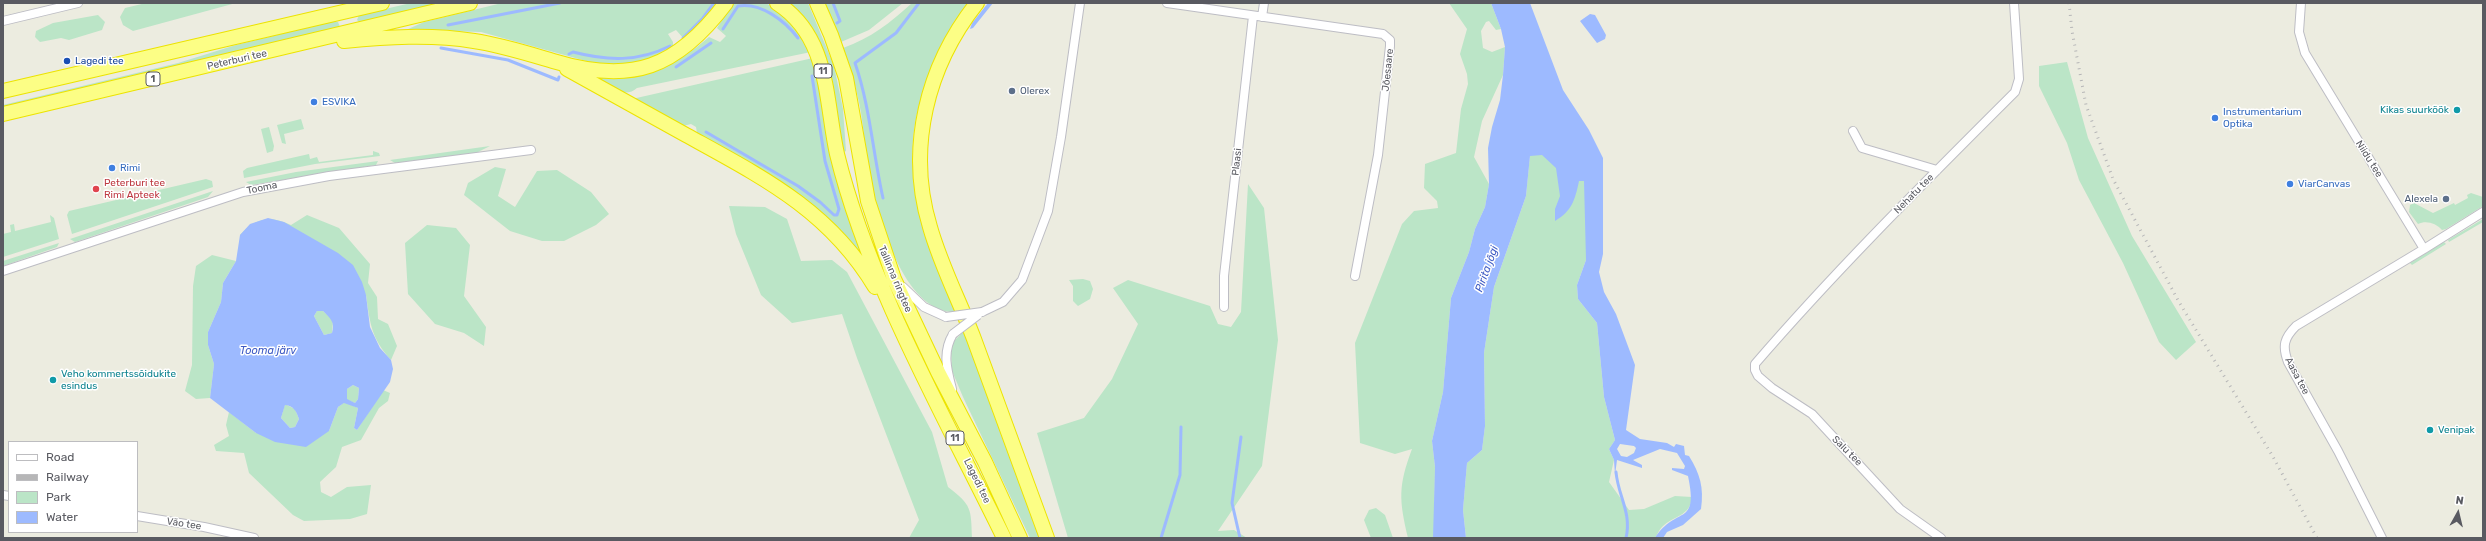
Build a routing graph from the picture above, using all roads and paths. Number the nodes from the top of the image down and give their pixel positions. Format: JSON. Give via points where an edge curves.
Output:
{"nodes":[{"id":1,"x":78,"y":3,"type":"edge"},
{"id":2,"x":369,"y":3,"type":"edge"},
{"id":3,"x":382,"y":3,"type":"edge"},
{"id":4,"x":470,"y":3,"type":"edge"},
{"id":5,"x":726,"y":3,"type":"edge"},
{"id":6,"x":777,"y":3,"type":"edge"},
{"id":7,"x":817,"y":3,"type":"edge"},
{"id":8,"x":977,"y":3,"type":"edge"},
{"id":9,"x":1080,"y":3,"type":"edge"},
{"id":10,"x":1167,"y":3,"type":"edge"},
{"id":11,"x":1264,"y":3,"type":"edge"},
{"id":12,"x":2014,"y":3,"type":"edge"},
{"id":13,"x":2301,"y":3,"type":"edge"},
{"id":14,"x":346,"y":12,"type":"junction"},
{"id":15,"x":1253,"y":16,"type":"junction"},
{"id":16,"x":1262,"y":17,"type":"junction"},
{"id":17,"x":3,"y":21,"type":"edge"},
{"id":18,"x":295,"y":46,"type":"junction"},
{"id":19,"x":554,"y":62,"type":"junction"},
{"id":20,"x":3,"y":91,"type":"edge"},
{"id":21,"x":3,"y":114,"type":"edge"},
{"id":22,"x":1853,"y":131,"type":"dead end"},
{"id":23,"x":531,"y":150,"type":"dead end"},
{"id":24,"x":1937,"y":170,"type":"junction"},
{"id":25,"x":2483,"y":212,"type":"edge"},
{"id":26,"x":2424,"y":249,"type":"junction"},
{"id":27,"x":3,"y":271,"type":"edge"},
{"id":28,"x":1355,"y":276,"type":"dead end"},
{"id":29,"x":894,"y":279,"type":"junction"},
{"id":30,"x":1224,"y":307,"type":"dead end"},
{"id":31,"x":982,"y":312,"type":"junction"},
{"id":32,"x":906,"y":339,"type":"junction"},
{"id":33,"x":1755,"y":364,"type":"joint"},
{"id":34,"x":957,"y":406,"type":"junction"},
{"id":35,"x":138,"y":516,"type":"edge"},
{"id":36,"x":227,"y":535,"type":"edge"},
{"id":37,"x":254,"y":538,"type":"edge"},
{"id":38,"x":1004,"y":538,"type":"edge"},
{"id":39,"x":1020,"y":538,"type":"edge"},
{"id":40,"x":1047,"y":538,"type":"edge"},
{"id":41,"x":1941,"y":538,"type":"edge"},
{"id":42,"x":2382,"y":538,"type":"edge"}],
"edges":[{"from":1,"to":17,"type":"street"},
{"from":2,"to":14,"type":"highway"},
{"from":3,"to":14,"type":"highway","number":"1"},
{"from":4,"to":18,"type":"highway","name":"Peterburi tee","number":"1"},
{"from":5,"to":19,"type":"highway","via":[[696,39],[679,53],[660,63],[603,72]]},
{"from":6,"to":32,"type":"highway","name":"Tallinna ringtee","number":"11","via":[[805,29],[816,50],[823,71],[837,154],[851,204]]},
{"from":7,"to":29,"type":"highway","name":"Tallinna ringtee","number":"11","via":[[846,78],[868,201]]},
{"from":8,"to":40,"type":"highway","via":[[964,19],[942,56],[931,87],[922,120],[920,145],[923,193],[930,227],[944,266],[976,344]]},
{"from":9,"to":31,"type":"street","via":[[1048,211],[1022,280],[1003,302]]},
{"from":10,"to":15,"type":"street","name":"Jõesaare"},
{"from":11,"to":16,"type":"street"},
{"from":12,"to":24,"type":"street","name":"Nehatu tee","via":[[2019,70],[2017,87]]},
{"from":13,"to":26,"type":"street","name":"Niidu tee","via":[[2299,32],[2305,53]]},
{"from":14,"to":20,"type":"highway","number":"1"},
{"from":15,"to":16,"type":"street","name":"Jõesaare"},
{"from":15,"to":30,"type":"street","name":"Plaasi","via":[[1224,276]]},
{"from":16,"to":28,"type":"street","name":"Jõesaare","via":[[1383,34],[1390,40],[1378,155]]},
{"from":18,"to":19,"type":"highway","via":[[403,37],[451,38],[499,46]]},
{"from":18,"to":21,"type":"highway","name":"Peterburi tee","number":"1"},
{"from":19,"to":32,"type":"highway","via":[[775,184],[805,205],[860,261]]},
{"from":22,"to":24,"type":"street","via":[[1862,148]]},
{"from":23,"to":27,"type":"street","name":"Tooma","via":[[335,175],[243,192]]},
{"from":24,"to":33,"type":"street","name":"Nehatu tee","via":[[1800,312]]},
{"from":25,"to":26,"type":"street"},
{"from":26,"to":42,"type":"street","name":"Aasa tee","via":[[2296,326],[2284,341],[2288,362],[2338,451]]},
{"from":29,"to":31,"type":"street","bridge":true,"via":[[924,307],[946,317]]},
{"from":29,"to":34,"type":"highway","name":"Tallinna ringtee","number":"11"},
{"from":31,"to":34,"type":"street","bridge":true,"via":[[953,334],[946,349],[946,362]]},
{"from":32,"to":38,"type":"highway","name":"Lagedi tee","number":"11"},
{"from":33,"to":41,"type":"street","name":"Salu tee","via":[[1758,376],[1812,414],[1900,509]]},
{"from":34,"to":39,"type":"highway","name":"Tallinna ringtee","number":"11"},
{"from":35,"to":36,"type":"street","name":"Väo tee"},
{"from":36,"to":37,"type":"street","name":"Väo tee"}]}
